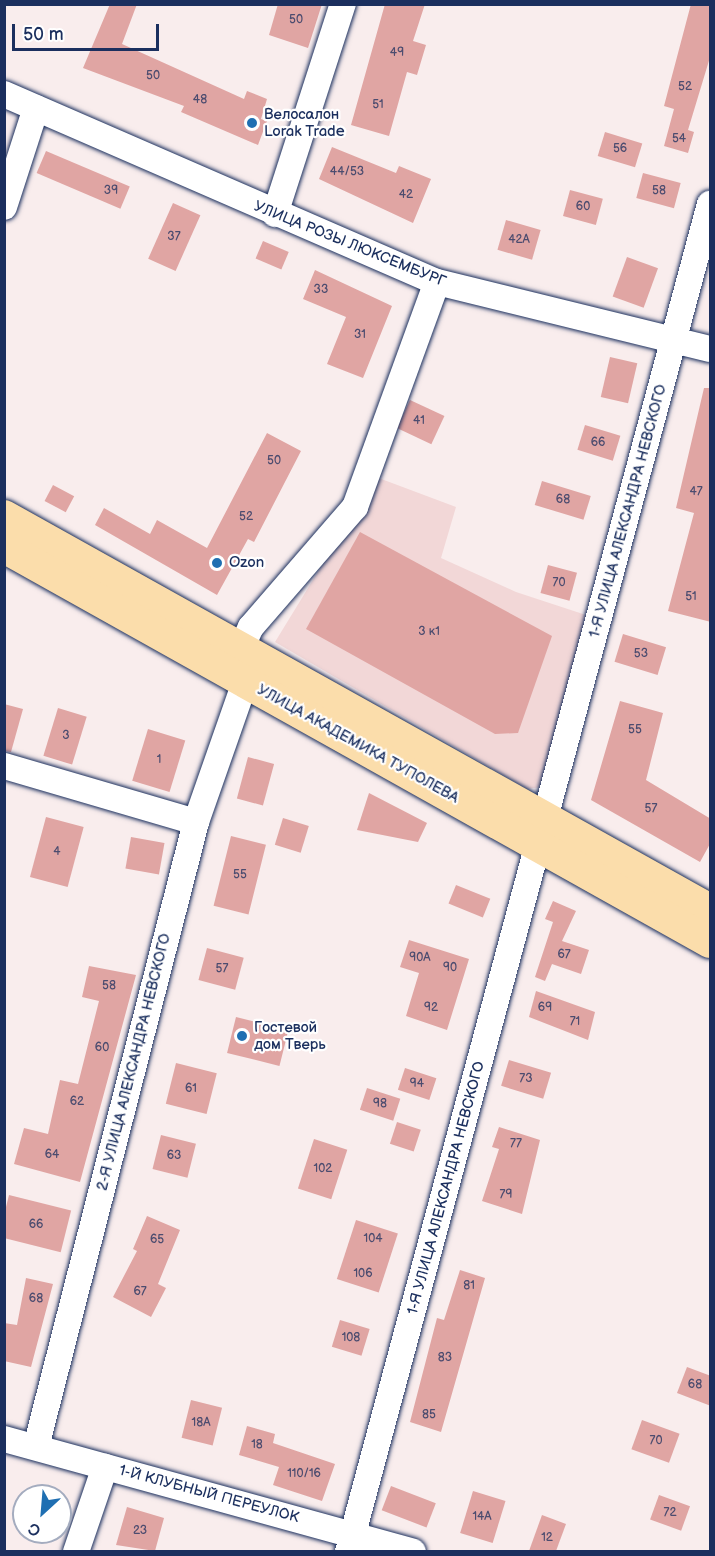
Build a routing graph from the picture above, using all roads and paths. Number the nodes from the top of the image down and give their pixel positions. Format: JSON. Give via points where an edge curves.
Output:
{"nodes":[{"id":1,"x":343,"y":4,"type":"edge"},
{"id":2,"x":4,"y":94,"type":"edge"},
{"id":3,"x":36,"y":108,"type":"junction"},
{"id":4,"x":711,"y":204,"type":"edge"},
{"id":5,"x":4,"y":207,"type":"edge"},
{"id":6,"x":275,"y":214,"type":"junction"},
{"id":7,"x":437,"y":282,"type":"junction"},
{"id":8,"x":674,"y":340,"type":"junction"},
{"id":9,"x":711,"y":350,"type":"edge"},
{"id":10,"x":4,"y":516,"type":"edge"},
{"id":11,"x":4,"y":547,"type":"edge"},
{"id":12,"x":241,"y":649,"type":"junction"},
{"id":13,"x":245,"y":682,"type":"junction"},
{"id":14,"x":4,"y":766,"type":"edge"},
{"id":15,"x":196,"y":822,"type":"junction"},
{"id":16,"x":542,"y":831,"type":"junction"},
{"id":17,"x":711,"y":910,"type":"edge"},
{"id":18,"x":711,"y":942,"type":"edge"},
{"id":19,"x":4,"y":1438,"type":"edge"},
{"id":20,"x":36,"y":1447,"type":"junction"},
{"id":21,"x":105,"y":1467,"type":"junction"},
{"id":22,"x":350,"y":1542,"type":"edge"},
{"id":23,"x":76,"y":1551,"type":"edge"},
{"id":24,"x":413,"y":1551,"type":"edge"}],
"edges":[{"from":1,"to":6,"type":"street"},
{"from":2,"to":3,"type":"street","name":"УЛИЦА РОЗЫ ЛЮКСЕМБУРГ"},
{"from":3,"to":5,"type":"street"},
{"from":3,"to":6,"type":"street","name":"УЛИЦА РОЗЫ ЛЮКСЕМБУРГ"},
{"from":4,"to":8,"type":"street","name":"1-Я УЛИЦА АЛЕКСАНДРА НЕВСКОГО"},
{"from":6,"to":7,"type":"street","name":"УЛИЦА РОЗЫ ЛЮКСЕМБУРГ"},
{"from":7,"to":8,"type":"street","name":"УЛИЦА РОЗЫ ЛЮКСЕМБУРГ"},
{"from":7,"to":12,"type":"street","via":[[355,507],[251,627]]},
{"from":8,"to":9,"type":"street","name":"УЛИЦА РОЗЫ ЛЮКСЕМБУРГ"},
{"from":8,"to":16,"type":"street","name":"1-Я УЛИЦА АЛЕКСАНДРА НЕВСКОГО"},
{"from":10,"to":12,"type":"main road","name":"УЛИЦА АКАДЕМИКА ТУПОЛЕВА"},
{"from":11,"to":13,"type":"main road","name":"УЛИЦА АКАДЕМИКА ТУПОЛЕВА"},
{"from":12,"to":16,"type":"main road","name":"УЛИЦА АКАДЕМИКА ТУПОЛЕВА"},
{"from":13,"to":15,"type":"street","name":"2-Я УЛИЦА АЛЕКСАНДРА НЕВСКОГО"},
{"from":13,"to":16,"type":"main road","name":"УЛИЦА АКАДЕМИКА ТУПОЛЕВА","via":[[508,828]]},
{"from":14,"to":15,"type":"street"},
{"from":15,"to":20,"type":"street","name":"2-Я УЛИЦА АЛЕКСАНДРА НЕВСКОГО"},
{"from":16,"to":17,"type":"main road","name":"УЛИЦА АКАДЕМИКА ТУПОЛЕВА"},
{"from":16,"to":18,"type":"main road","name":"УЛИЦА АКАДЕМИКА ТУПОЛЕВА"},
{"from":16,"to":22,"type":"street","name":"1-Я УЛИЦА АЛЕКСАНДРА НЕВСКОГО"},
{"from":19,"to":20,"type":"street","name":"1-Й КЛУБНЫЙ ПЕРЕУЛОК"},
{"from":20,"to":21,"type":"street","name":"1-Й КЛУБНЫЙ ПЕРЕУЛОК"},
{"from":21,"to":22,"type":"street","name":"1-Й КЛУБНЫЙ ПЕРЕУЛОК"},
{"from":21,"to":23,"type":"street"},
{"from":22,"to":24,"type":"street","name":"1-Й КЛУБНЫЙ ПЕРЕУЛОК"}]}
